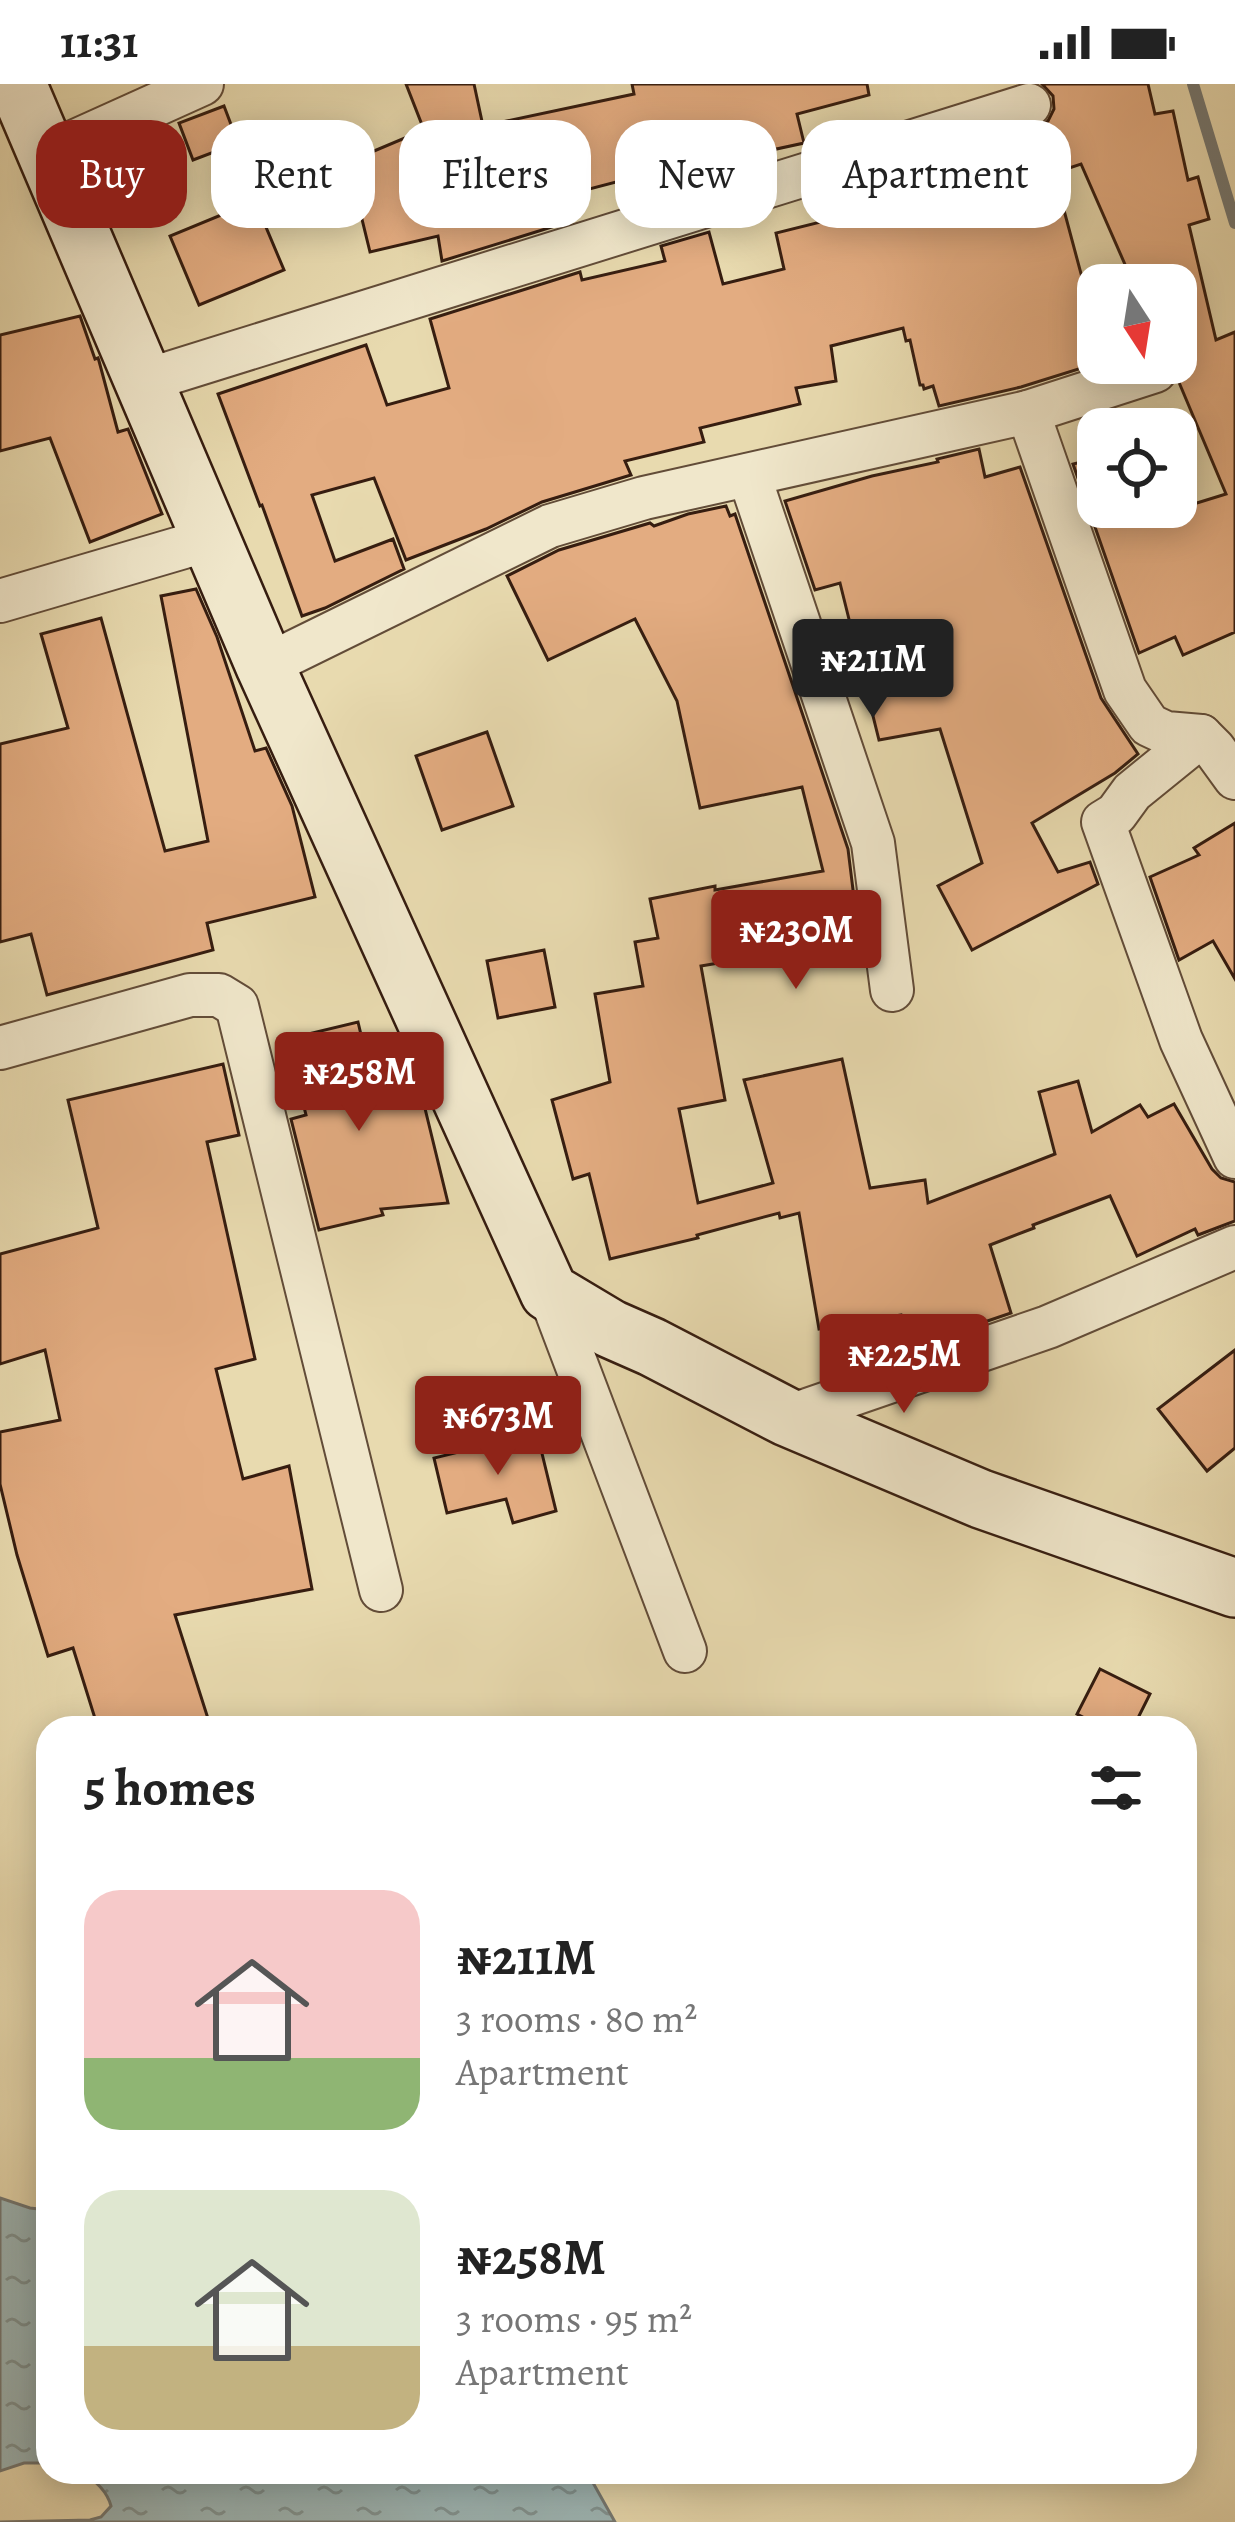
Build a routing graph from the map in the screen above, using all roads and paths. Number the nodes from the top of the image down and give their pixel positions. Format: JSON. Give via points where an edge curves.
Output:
{"nodes":[{"id":1,"x":17,"y":84,"type":"edge"},
{"id":2,"x":202,"y":84,"type":"edge"},
{"id":3,"x":1029,"y":105,"type":"dead end"},
{"id":4,"x":122,"y":120,"type":"edge"},
{"id":5,"x":36,"y":128,"type":"edge"},
{"id":6,"x":79,"y":228,"type":"edge"},
{"id":7,"x":144,"y":381,"type":"junction"},
{"id":8,"x":1114,"y":384,"type":"edge"},
{"id":9,"x":1028,"y":412,"type":"junction"},
{"id":10,"x":749,"y":475,"type":"junction"},
{"id":11,"x":211,"y":539,"type":"junction"},
{"id":12,"x":0,"y":601,"type":"edge"},
{"id":13,"x":265,"y":666,"type":"junction"},
{"id":14,"x":1201,"y":736,"type":"junction"},
{"id":15,"x":1235,"y":778,"type":"edge"},
{"id":16,"x":892,"y":990,"type":"dead end"},
{"id":17,"x":0,"y":1048,"type":"edge"},
{"id":18,"x":1235,"y":1157,"type":"edge"},
{"id":19,"x":1235,"y":1247,"type":"edge"},
{"id":20,"x":549,"y":1292,"type":"junction"},
{"id":21,"x":787,"y":1417,"type":"junction"},
{"id":22,"x":1235,"y":1588,"type":"edge"},
{"id":23,"x":381,"y":1590,"type":"dead end"},
{"id":24,"x":686,"y":1652,"type":"dead end"}],
"edges":[{"from":1,"to":5,"type":"street"},
{"from":2,"to":4,"type":"street"},
{"from":3,"to":7,"type":"street"},
{"from":6,"to":7,"type":"street"},
{"from":7,"to":11,"type":"street"},
{"from":8,"to":9,"type":"street"},
{"from":9,"to":10,"type":"street"},
{"from":9,"to":14,"type":"street","via":[[1125,690],[1149,725]]},
{"from":10,"to":13,"type":"street","via":[[550,526]]},
{"from":10,"to":16,"type":"street","via":[[873,843]]},
{"from":11,"to":12,"type":"street"},
{"from":11,"to":13,"type":"street"},
{"from":13,"to":20,"type":"street"},
{"from":14,"to":15,"type":"street"},
{"from":14,"to":18,"type":"street","via":[[1103,822],[1180,1040]]},
{"from":17,"to":23,"type":"street","via":[[190,995],[219,994],[238,1006]]},
{"from":19,"to":21,"type":"street","via":[[1048,1327]]},
{"from":20,"to":21,"type":"street"},
{"from":20,"to":24,"type":"street"},
{"from":21,"to":22,"type":"street","via":[[981,1499]]}]}
